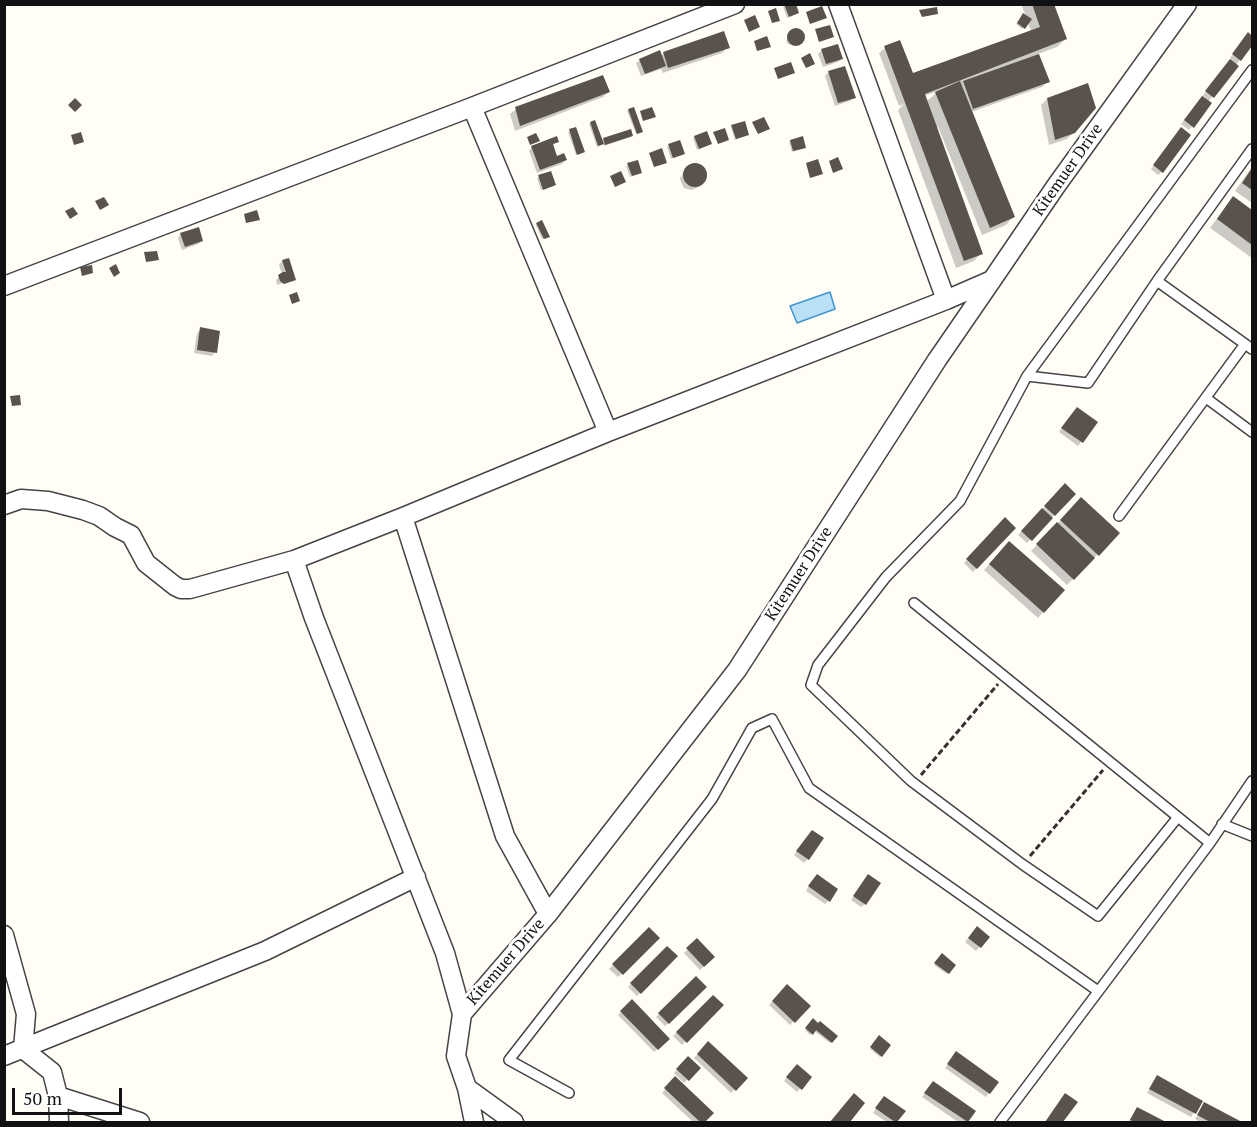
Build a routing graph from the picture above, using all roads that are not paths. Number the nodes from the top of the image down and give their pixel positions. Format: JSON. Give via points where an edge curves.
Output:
{"nodes":[{"id":1,"x":735,"y":4,"type":"edge"},
{"id":2,"x":838,"y":4,"type":"edge"},
{"id":3,"x":1186,"y":4,"type":"edge"},
{"id":4,"x":1252,"y":70,"type":"edge"},
{"id":5,"x":472,"y":107,"type":"junction"},
{"id":6,"x":1252,"y":149,"type":"edge"},
{"id":7,"x":992,"y":280,"type":"junction"},
{"id":8,"x":1158,"y":281,"type":"junction"},
{"id":9,"x":4,"y":286,"type":"edge"},
{"id":10,"x":946,"y":300,"type":"junction"},
{"id":11,"x":1249,"y":346,"type":"edge"},
{"id":12,"x":1027,"y":375,"type":"junction"},
{"id":13,"x":1206,"y":398,"type":"junction"},
{"id":14,"x":608,"y":432,"type":"junction"},
{"id":15,"x":1252,"y":432,"type":"edge"},
{"id":16,"x":4,"y":505,"type":"edge"},
{"id":17,"x":1119,"y":516,"type":"dead end"},
{"id":18,"x":403,"y":518,"type":"junction"},
{"id":19,"x":294,"y":560,"type":"junction"},
{"id":20,"x":914,"y":603,"type":"dead end"},
{"id":21,"x":1252,"y":781,"type":"edge"},
{"id":22,"x":1178,"y":817,"type":"junction"},
{"id":23,"x":1222,"y":824,"type":"junction"},
{"id":24,"x":1252,"y":836,"type":"edge"},
{"id":25,"x":1210,"y":843,"type":"junction"},
{"id":26,"x":416,"y":877,"type":"junction"},
{"id":27,"x":548,"y":915,"type":"junction"},
{"id":28,"x":4,"y":935,"type":"edge"},
{"id":29,"x":1098,"y":991,"type":"junction"},
{"id":30,"x":462,"y":1014,"type":"junction"},
{"id":31,"x":23,"y":1050,"type":"junction"},
{"id":32,"x":4,"y":1056,"type":"edge"},
{"id":33,"x":467,"y":1088,"type":"junction"},
{"id":34,"x":568,"y":1093,"type":"dead end"},
{"id":35,"x":58,"y":1096,"type":"junction"},
{"id":36,"x":59,"y":1122,"type":"edge"},
{"id":37,"x":140,"y":1122,"type":"edge"},
{"id":38,"x":474,"y":1122,"type":"edge"},
{"id":39,"x":514,"y":1122,"type":"edge"},
{"id":40,"x":1000,"y":1122,"type":"edge"}],
"edges":[{"from":1,"to":5,"type":"street"},
{"from":2,"to":10,"type":"street"},
{"from":3,"to":7,"type":"street","name":"Kitemuer Drive"},
{"from":4,"to":12,"type":"lane"},
{"from":5,"to":9,"type":"street"},
{"from":5,"to":14,"type":"street"},
{"from":6,"to":8,"type":"lane"},
{"from":7,"to":10,"type":"street"},
{"from":7,"to":27,"type":"street","name":"Kitemuer Drive","via":[[737,670]]},
{"from":8,"to":11,"type":"lane"},
{"from":8,"to":12,"type":"lane","via":[[1088,383]]},
{"from":10,"to":14,"type":"street"},
{"from":11,"to":13,"type":"lane"},
{"from":12,"to":22,"type":"lane","via":[[960,501],[886,578],[818,665],[811,685],[914,783],[1098,916]]},
{"from":13,"to":15,"type":"lane"},
{"from":13,"to":17,"type":"lane"},
{"from":14,"to":18,"type":"street"},
{"from":16,"to":19,"type":"street","via":[[21,500],[48,501],[99,516],[131,535],[146,562],[181,589]]},
{"from":18,"to":19,"type":"street"},
{"from":18,"to":27,"type":"street","via":[[505,836]]},
{"from":19,"to":26,"type":"street"},
{"from":20,"to":22,"type":"lane"},
{"from":21,"to":23,"type":"lane"},
{"from":22,"to":25,"type":"lane"},
{"from":23,"to":24,"type":"lane"},
{"from":23,"to":25,"type":"lane"},
{"from":25,"to":29,"type":"lane"},
{"from":26,"to":30,"type":"street","via":[[445,953]]},
{"from":26,"to":31,"type":"street","via":[[266,951]]},
{"from":27,"to":30,"type":"street","name":"Kitemuer Drive"},
{"from":28,"to":31,"type":"street","via":[[26,1014]]},
{"from":29,"to":34,"type":"lane","via":[[809,788],[772,718],[752,728],[712,799],[509,1060]]},
{"from":29,"to":40,"type":"lane"},
{"from":30,"to":33,"type":"street","name":"Kitemuer Drive","via":[[456,1056]]},
{"from":31,"to":32,"type":"street"},
{"from":31,"to":35,"type":"street","via":[[52,1072]]},
{"from":33,"to":38,"type":"street","name":"Kitemuer Drive"},
{"from":33,"to":39,"type":"street"},
{"from":35,"to":36,"type":"street"},
{"from":35,"to":37,"type":"street"}]}
